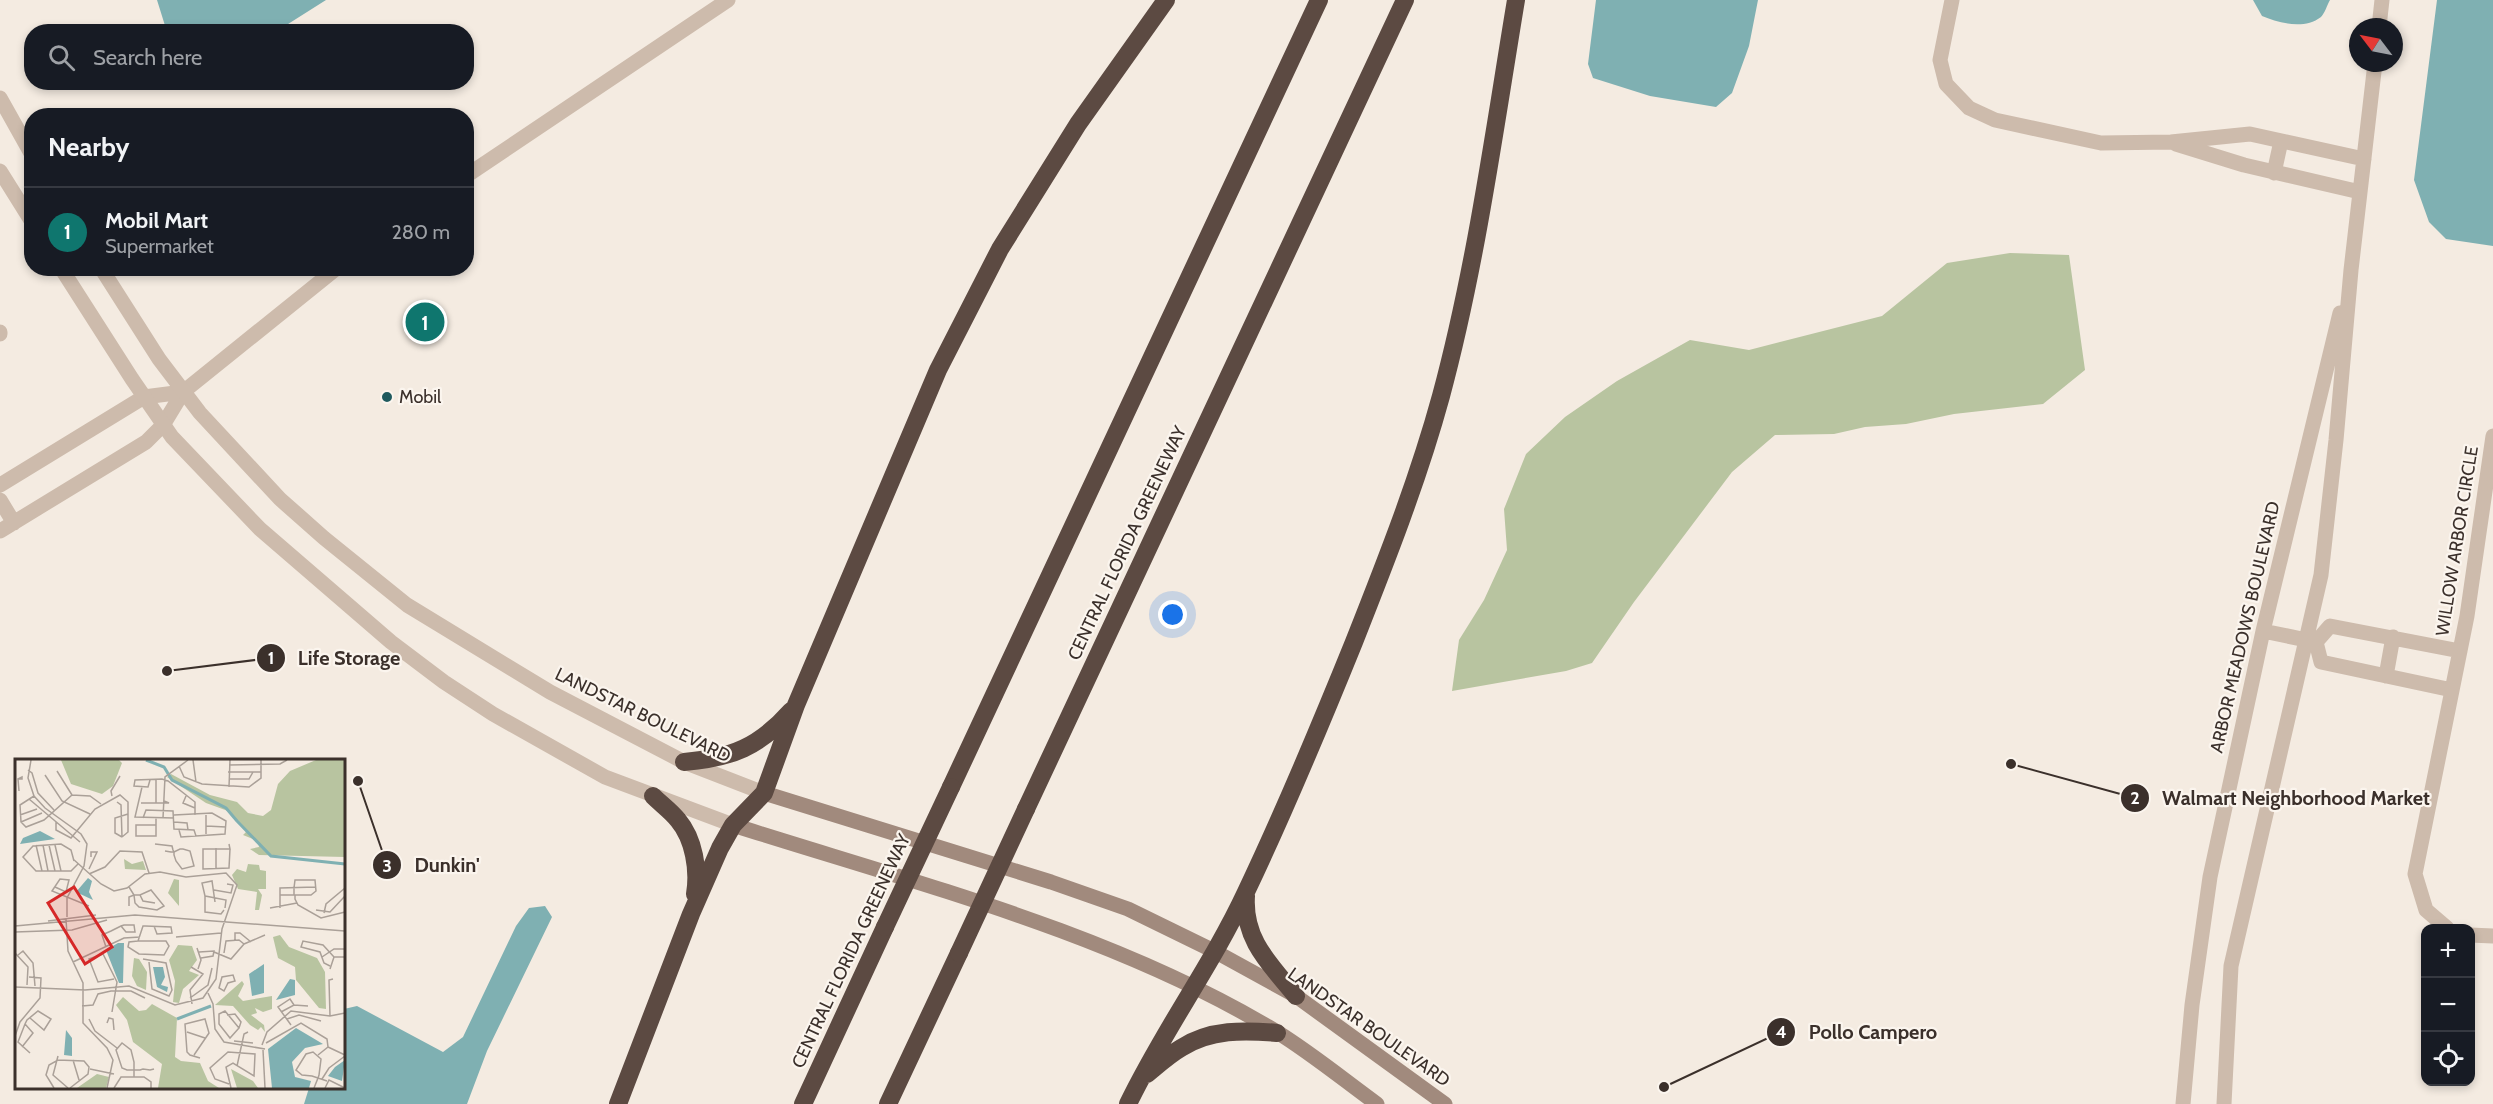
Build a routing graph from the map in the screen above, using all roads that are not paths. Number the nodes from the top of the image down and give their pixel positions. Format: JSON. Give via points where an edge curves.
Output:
{"nodes":[{"id":1,"x":729,"y":0,"type":"edge"},
{"id":2,"x":1166,"y":0,"type":"edge"},
{"id":3,"x":1319,"y":0,"type":"edge"},
{"id":4,"x":1405,"y":0,"type":"edge"},
{"id":5,"x":1516,"y":0,"type":"edge"},
{"id":6,"x":1952,"y":0,"type":"edge"},
{"id":7,"x":2382,"y":0,"type":"edge"},
{"id":8,"x":2380,"y":18,"type":"edge"},
{"id":9,"x":2374,"y":72,"type":"edge"},
{"id":10,"x":0,"y":98,"type":"edge"},
{"id":11,"x":24,"y":141,"type":"edge"},
{"id":12,"x":2281,"y":141,"type":"junction"},
{"id":13,"x":2170,"y":142,"type":"junction"},
{"id":14,"x":2364,"y":159,"type":"junction"},
{"id":15,"x":0,"y":171,"type":"edge"},
{"id":16,"x":474,"y":171,"type":"edge"},
{"id":17,"x":2274,"y":173,"type":"junction"},
{"id":18,"x":2360,"y":192,"type":"junction"},
{"id":19,"x":24,"y":209,"type":"edge"},
{"id":20,"x":2351,"y":270,"type":"junction"},
{"id":21,"x":66,"y":276,"type":"edge"},
{"id":22,"x":106,"y":276,"type":"edge"},
{"id":23,"x":327,"y":276,"type":"edge"},
{"id":24,"x":183,"y":392,"type":"junction"},
{"id":25,"x":144,"y":397,"type":"junction"},
{"id":26,"x":163,"y":424,"type":"junction"},
{"id":27,"x":2493,"y":436,"type":"edge"},
{"id":28,"x":0,"y":485,"type":"edge"},
{"id":29,"x":0,"y":500,"type":"edge"},
{"id":30,"x":14,"y":523,"type":"junction"},
{"id":31,"x":0,"y":531,"type":"edge"},
{"id":32,"x":2263,"y":631,"type":"junction"},
{"id":33,"x":2393,"y":637,"type":"junction"},
{"id":34,"x":2311,"y":641,"type":"junction"},
{"id":35,"x":2460,"y":651,"type":"junction"},
{"id":36,"x":2386,"y":676,"type":"junction"},
{"id":37,"x":2452,"y":690,"type":"junction"},
{"id":38,"x":796,"y":705,"type":"junction"},
{"id":39,"x":684,"y":762,"type":"junction"},
{"id":40,"x":764,"y":793,"type":"junction"},
{"id":41,"x":653,"y":796,"type":"junction"},
{"id":42,"x":733,"y":825,"type":"junction"},
{"id":43,"x":1247,"y":891,"type":"junction"},
{"id":44,"x":691,"y":914,"type":"junction"},
{"id":45,"x":2442,"y":924,"type":"edge"},
{"id":46,"x":2475,"y":935,"type":"edge"},
{"id":47,"x":2493,"y":936,"type":"edge"},
{"id":48,"x":1216,"y":952,"type":"junction"},
{"id":49,"x":1192,"y":987,"type":"junction"},
{"id":50,"x":1296,"y":996,"type":"junction"},
{"id":51,"x":1277,"y":1033,"type":"junction"},
{"id":52,"x":1139,"y":1081,"type":"junction"},
{"id":53,"x":618,"y":1104,"type":"edge"},
{"id":54,"x":803,"y":1104,"type":"edge"},
{"id":55,"x":888,"y":1104,"type":"edge"},
{"id":56,"x":1128,"y":1104,"type":"edge"},
{"id":57,"x":1377,"y":1104,"type":"edge"},
{"id":58,"x":1445,"y":1104,"type":"edge"},
{"id":59,"x":2183,"y":1104,"type":"edge"},
{"id":60,"x":2224,"y":1104,"type":"edge"}],
"edges":[{"from":1,"to":16,"type":"street"},
{"from":2,"to":38,"type":"highway","via":[[1078,124],[1000,249],[938,370]]},
{"from":3,"to":54,"type":"highway","name":"CENTRAL FLORIDA GREENEWAY","bridge":true},
{"from":4,"to":55,"type":"highway","name":"CENTRAL FLORIDA GREENEWAY","bridge":true},
{"from":5,"to":43,"type":"highway","via":[[1472,259],[1441,396],[1393,545],[1322,721]]},
{"from":6,"to":13,"type":"street","via":[[1940,60],[1946,84],[1969,108],[1995,120],[2101,143]]},
{"from":7,"to":8,"type":"street"},
{"from":9,"to":14,"type":"street","name":"ARBOR MEADOWS BOULEVARD"},
{"from":10,"to":11,"type":"street"},
{"from":12,"to":13,"type":"street","via":[[2250,134]]},
{"from":12,"to":14,"type":"street"},
{"from":12,"to":17,"type":"street"},
{"from":13,"to":17,"type":"street"},
{"from":14,"to":18,"type":"street","name":"ARBOR MEADOWS BOULEVARD"},
{"from":15,"to":19,"type":"street"},
{"from":17,"to":18,"type":"street"},
{"from":18,"to":20,"type":"street","name":"ARBOR MEADOWS BOULEVARD"},
{"from":20,"to":32,"type":"street","name":"ARBOR MEADOWS BOULEVARD"},
{"from":20,"to":34,"type":"street","name":"ARBOR MEADOWS BOULEVARD","via":[[2336,440]]},
{"from":21,"to":25,"type":"street"},
{"from":22,"to":24,"type":"street","name":"LANDSTAR BOULEVARD"},
{"from":23,"to":24,"type":"street"},
{"from":24,"to":25,"type":"street"},
{"from":24,"to":26,"type":"street"},
{"from":24,"to":39,"type":"street","name":"LANDSTAR BOULEVARD","via":[[280,499],[407,605],[550,692]]},
{"from":25,"to":26,"type":"street"},
{"from":25,"to":28,"type":"street"},
{"from":26,"to":30,"type":"street","via":[[146,442]]},
{"from":26,"to":41,"type":"street","via":[[260,529],[391,642],[493,714],[605,777]]},
{"from":27,"to":35,"type":"street","name":"WILLOW ARBOR CIRCLE"},
{"from":29,"to":30,"type":"street"},
{"from":30,"to":31,"type":"street"},
{"from":32,"to":34,"type":"street"},
{"from":32,"to":59,"type":"street","name":"ARBOR MEADOWS BOULEVARD","via":[[2210,877]]},
{"from":33,"to":34,"type":"street","via":[[2330,626]]},
{"from":33,"to":35,"type":"street"},
{"from":33,"to":36,"type":"street"},
{"from":34,"to":36,"type":"street","via":[[2321,662]]},
{"from":34,"to":60,"type":"street","name":"ARBOR MEADOWS BOULEVARD","via":[[2231,966]]},
{"from":35,"to":37,"type":"street","name":"WILLOW ARBOR CIRCLE"},
{"from":36,"to":37,"type":"street"},
{"from":37,"to":45,"type":"street","via":[[2415,874],[2426,910]]},
{"from":38,"to":39,"type":"highway","via":[[774,729],[745,749],[713,759]]},
{"from":38,"to":40,"type":"highway"},
{"from":39,"to":40,"type":"street","name":"LANDSTAR BOULEVARD"},
{"from":40,"to":42,"type":"highway"},
{"from":40,"to":48,"type":"main road","name":"LANDSTAR BOULEVARD","via":[[1052,882],[1128,909]]},
{"from":41,"to":42,"type":"street"},
{"from":41,"to":44,"type":"highway","via":[[679,821],[689,839],[697,882]]},
{"from":42,"to":44,"type":"highway"},
{"from":42,"to":49,"type":"main road","via":[[1105,946]]},
{"from":43,"to":48,"type":"highway"},
{"from":43,"to":50,"type":"highway","via":[[1245,915],[1251,936]]},
{"from":44,"to":53,"type":"highway"},
{"from":46,"to":47,"type":"street"},
{"from":48,"to":49,"type":"highway"},
{"from":48,"to":50,"type":"main road","name":"LANDSTAR BOULEVARD"},
{"from":49,"to":51,"type":"main road"},
{"from":49,"to":52,"type":"highway"},
{"from":50,"to":58,"type":"main road","name":"LANDSTAR BOULEVARD"},
{"from":51,"to":52,"type":"highway","via":[[1244,1030],[1196,1040],[1181,1047]]},
{"from":51,"to":57,"type":"main road"},
{"from":52,"to":56,"type":"highway"}]}
